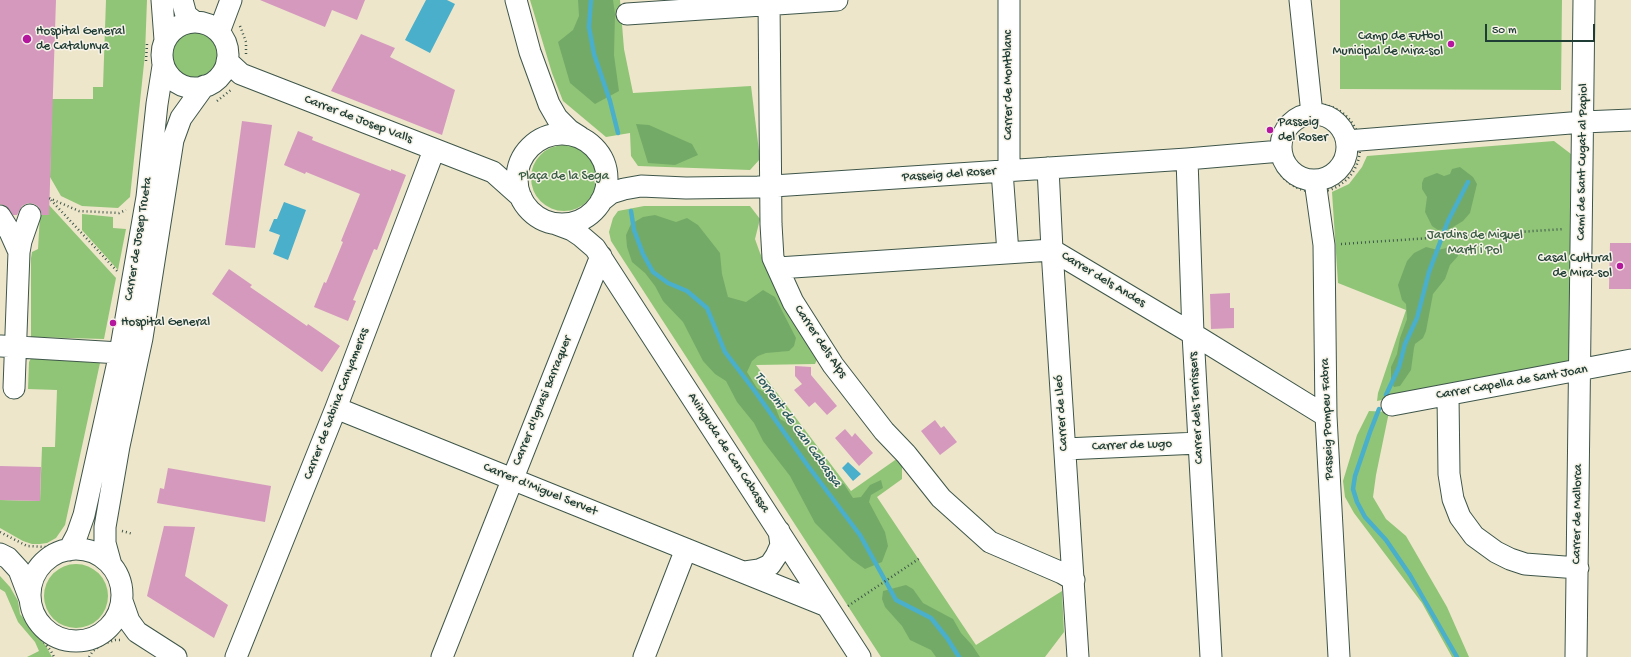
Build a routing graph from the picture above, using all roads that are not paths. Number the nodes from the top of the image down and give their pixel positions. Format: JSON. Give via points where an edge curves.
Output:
{"nodes":[{"id":1,"x":162,"y":0,"type":"edge"},
{"id":2,"x":182,"y":0,"type":"edge"},
{"id":3,"x":231,"y":0,"type":"edge"},
{"id":4,"x":516,"y":0,"type":"edge"},
{"id":5,"x":837,"y":0,"type":"edge"},
{"id":6,"x":1009,"y":0,"type":"edge"},
{"id":7,"x":1300,"y":0,"type":"edge"},
{"id":8,"x":1584,"y":0,"type":"edge"},
{"id":9,"x":769,"y":2,"type":"edge"},
{"id":10,"x":627,"y":14,"type":"dead end"},
{"id":11,"x":195,"y":22,"type":"junction"},
{"id":12,"x":219,"y":32,"type":"junction"},
{"id":13,"x":156,"y":39,"type":"junction"},
{"id":14,"x":154,"y":67,"type":"junction"},
{"id":15,"x":234,"y":68,"type":"junction"},
{"id":16,"x":209,"y":95,"type":"junction"},
{"id":17,"x":549,"y":104,"type":"junction"},
{"id":18,"x":1312,"y":109,"type":"junction"},
{"id":19,"x":1631,"y":120,"type":"edge"},
{"id":20,"x":1583,"y":122,"type":"junction"},
{"id":21,"x":582,"y":139,"type":"junction"},
{"id":22,"x":1354,"y":140,"type":"junction"},
{"id":23,"x":434,"y":150,"type":"junction"},
{"id":24,"x":1277,"y":151,"type":"junction"},
{"id":25,"x":525,"y":156,"type":"junction"},
{"id":26,"x":1187,"y":160,"type":"junction"},
{"id":27,"x":605,"y":168,"type":"junction"},
{"id":28,"x":1048,"y":168,"type":"junction"},
{"id":29,"x":1006,"y":171,"type":"junction"},
{"id":30,"x":493,"y":172,"type":"junction"},
{"id":31,"x":641,"y":186,"type":"junction"},
{"id":32,"x":771,"y":186,"type":"junction"},
{"id":33,"x":1316,"y":186,"type":"junction"},
{"id":34,"x":522,"y":197,"type":"junction"},
{"id":35,"x":598,"y":205,"type":"junction"},
{"id":36,"x":30,"y":215,"type":"dead end"},
{"id":37,"x":0,"y":216,"type":"edge"},
{"id":38,"x":556,"y":224,"type":"junction"},
{"id":39,"x":1052,"y":250,"type":"junction"},
{"id":40,"x":19,"y":252,"type":"junction"},
{"id":41,"x":598,"y":252,"type":"junction"},
{"id":42,"x":1008,"y":252,"type":"junction"},
{"id":43,"x":778,"y":268,"type":"junction"},
{"id":44,"x":1193,"y":334,"type":"junction"},
{"id":45,"x":142,"y":338,"type":"junction"},
{"id":46,"x":7,"y":346,"type":"edge"},
{"id":47,"x":120,"y":353,"type":"junction"},
{"id":48,"x":1631,"y":360,"type":"edge"},
{"id":49,"x":1580,"y":371,"type":"junction"},
{"id":50,"x":14,"y":388,"type":"dead end"},
{"id":51,"x":1448,"y":395,"type":"junction"},
{"id":52,"x":1392,"y":405,"type":"dead end"},
{"id":53,"x":336,"y":408,"type":"junction"},
{"id":54,"x":1326,"y":416,"type":"junction"},
{"id":55,"x":1199,"y":443,"type":"junction"},
{"id":56,"x":118,"y":446,"type":"junction"},
{"id":57,"x":1065,"y":449,"type":"junction"},
{"id":58,"x":512,"y":479,"type":"junction"},
{"id":59,"x":778,"y":531,"type":"junction"},
{"id":60,"x":686,"y":549,"type":"junction"},
{"id":61,"x":58,"y":550,"type":"junction"},
{"id":62,"x":4,"y":556,"type":"edge"},
{"id":63,"x":111,"y":564,"type":"junction"},
{"id":64,"x":1578,"y":568,"type":"junction"},
{"id":65,"x":745,"y":572,"type":"junction"},
{"id":66,"x":1074,"y":580,"type":"junction"},
{"id":67,"x":30,"y":599,"type":"junction"},
{"id":68,"x":122,"y":602,"type":"junction"},
{"id":69,"x":827,"y":606,"type":"junction"},
{"id":70,"x":49,"y":633,"type":"junction"},
{"id":71,"x":131,"y":637,"type":"junction"},
{"id":72,"x":88,"y":648,"type":"edge"},
{"id":73,"x":65,"y":657,"type":"edge"},
{"id":74,"x":176,"y":657,"type":"edge"},
{"id":75,"x":236,"y":657,"type":"edge"},
{"id":76,"x":442,"y":657,"type":"edge"},
{"id":77,"x":644,"y":657,"type":"edge"},
{"id":78,"x":860,"y":657,"type":"edge"},
{"id":79,"x":1078,"y":657,"type":"edge"},
{"id":80,"x":1211,"y":657,"type":"edge"},
{"id":81,"x":1339,"y":657,"type":"edge"},
{"id":82,"x":1576,"y":657,"type":"edge"}],
"edges":[{"from":1,"to":13,"type":"street"},
{"from":2,"to":11,"type":"street","via":[[186,15]]},
{"from":3,"to":12,"type":"street"},
{"from":4,"to":17,"type":"street","via":[[530,52]]},
{"from":5,"to":9,"type":"street"},
{"from":6,"to":29,"type":"street","name":"Carrer de Montblanc"},
{"from":7,"to":18,"type":"street"},
{"from":8,"to":20,"type":"street","name":"Camí de Sant Cugat al Papiol"},
{"from":9,"to":10,"type":"street"},
{"from":9,"to":32,"type":"street","name":"Carrer dels Alps"},
{"from":11,"to":12,"type":"street","via":[[204,23]]},
{"from":11,"to":13,"type":"street","via":[[181,25]]},
{"from":12,"to":15,"type":"street"},
{"from":13,"to":14,"type":"street","name":"Carrer de Josep Trueta","via":[[162,48]]},
{"from":14,"to":16,"type":"street","via":[[184,86]]},
{"from":14,"to":47,"type":"street","name":"Carrer de Josep Trueta","via":[[157,104],[146,198]]},
{"from":15,"to":16,"type":"street","via":[[224,70],[212,83]]},
{"from":15,"to":23,"type":"street","name":"Carrer de Josep Valls"},
{"from":16,"to":45,"type":"street","name":"Carrer de Josep Trueta","via":[[181,118],[173,140]]},
{"from":17,"to":21,"type":"street","via":[[561,122]]},
{"from":17,"to":25,"type":"street","via":[[544,120]]},
{"from":18,"to":22,"type":"street","via":[[1330,118]]},
{"from":18,"to":24,"type":"street","via":[[1289,126]]},
{"from":19,"to":20,"type":"street"},
{"from":20,"to":22,"type":"street"},
{"from":20,"to":49,"type":"street","name":"Camí de Sant Cugat al Papiol"},
{"from":21,"to":25,"type":"street","via":[[574,135],[559,134],[546,137],[537,141]]},
{"from":21,"to":27,"type":"street","via":[[596,149]]},
{"from":22,"to":33,"type":"street","via":[[1341,168]]},
{"from":23,"to":30,"type":"street","name":"Carrer de Josep Valls"},
{"from":23,"to":53,"type":"street","name":"Carrer de Sabina Canyameras"},
{"from":24,"to":26,"type":"street","name":"Passeig del Roser"},
{"from":24,"to":33,"type":"street","via":[[1289,169]]},
{"from":25,"to":30,"type":"street","via":[[504,171]]},
{"from":25,"to":34,"type":"street","via":[[517,175]]},
{"from":26,"to":28,"type":"street","name":"Passeig del Roser"},
{"from":26,"to":44,"type":"street","name":"Carrer dels Terrissers"},
{"from":27,"to":31,"type":"street","name":"Passeig del Roser","via":[[619,178]]},
{"from":27,"to":35,"type":"street","via":[[607,184]]},
{"from":28,"to":29,"type":"street","name":"Passeig del Roser"},
{"from":28,"to":39,"type":"street","name":"Carrer de Lleó"},
{"from":29,"to":32,"type":"street","name":"Passeig del Roser"},
{"from":29,"to":42,"type":"street","name":"Carrer de Montblanc"},
{"from":30,"to":34,"type":"street","name":"Carrer de Josep Valls"},
{"from":31,"to":32,"type":"street","name":"Passeig del Roser"},
{"from":31,"to":35,"type":"street","name":"Passeig del Roser","via":[[611,193]]},
{"from":32,"to":43,"type":"street","name":"Carrer dels Alps","via":[[773,258]]},
{"from":33,"to":54,"type":"street","name":"Passeig Pompeu Fabra","via":[[1324,245]]},
{"from":34,"to":38,"type":"street","via":[[530,211],[543,220]]},
{"from":35,"to":38,"type":"street","via":[[576,222]]},
{"from":35,"to":41,"type":"street","name":"Avinguda de Can Cabassa","via":[[592,236]]},
{"from":36,"to":40,"type":"street"},
{"from":37,"to":40,"type":"street"},
{"from":38,"to":41,"type":"street","name":"Avinguda de Can Cabassa","via":[[572,230]]},
{"from":39,"to":42,"type":"street","name":"Carrer dels Andes"},
{"from":39,"to":44,"type":"street","name":"Carrer dels Andes"},
{"from":39,"to":57,"type":"street","name":"Carrer de Lleó"},
{"from":40,"to":46,"type":"street"},
{"from":41,"to":58,"type":"street","name":"Carrer d'Ignasi Barraquer"},
{"from":41,"to":59,"type":"street","name":"Avinguda de Can Cabassa"},
{"from":42,"to":43,"type":"street","name":"Carrer dels Andes"},
{"from":43,"to":66,"type":"street","name":"Carrer dels Alps","via":[[793,302],[834,365],[884,431],[941,498],[990,542]]},
{"from":44,"to":54,"type":"street","name":"Carrer dels Andes"},
{"from":44,"to":55,"type":"street","name":"Carrer dels Terrissers"},
{"from":45,"to":47,"type":"street"},
{"from":45,"to":56,"type":"street","name":"Carrer de Josep Trueta"},
{"from":46,"to":47,"type":"street"},
{"from":46,"to":50,"type":"street"},
{"from":47,"to":56,"type":"street","via":[[125,374],[114,425]]},
{"from":47,"to":61,"type":"street","name":"Carrer de Josep Trueta","via":[[84,515],[77,535]]},
{"from":48,"to":49,"type":"street","name":"Carrer Capella de Sant Joan"},
{"from":49,"to":51,"type":"street","name":"Carrer Capella de Sant Joan"},
{"from":49,"to":64,"type":"street","name":"Carrer de Mallorca"},
{"from":51,"to":52,"type":"street","name":"Carrer Capella de Sant Joan"},
{"from":51,"to":64,"type":"street","via":[[1449,474],[1453,500],[1460,517],[1474,536],[1496,552],[1525,564]]},
{"from":53,"to":58,"type":"street","name":"Carrer d'Miguel Servet"},
{"from":53,"to":75,"type":"street","name":"Carrer de Sabina Canyameras"},
{"from":54,"to":81,"type":"street","name":"Passeig Pompeu Fabra"},
{"from":55,"to":57,"type":"street","name":"Carrer de Lugo"},
{"from":55,"to":80,"type":"street","name":"Carrer dels Terrissers"},
{"from":56,"to":63,"type":"street","name":"Carrer de Josep Trueta","via":[[105,527],[105,543]]},
{"from":57,"to":66,"type":"street","name":"Carrer de Lleó"},
{"from":58,"to":60,"type":"street","name":"Carrer d'Miguel Servet"},
{"from":58,"to":76,"type":"street","name":"Carrer d'Ignasi Barraquer"},
{"from":59,"to":65,"type":"street","via":[[781,545],[770,565]]},
{"from":59,"to":69,"type":"street","name":"Avinguda de Can Cabassa"},
{"from":60,"to":65,"type":"street","name":"Carrer d'Miguel Servet"},
{"from":60,"to":77,"type":"street"},
{"from":61,"to":62,"type":"street","via":[[30,560]]},
{"from":61,"to":63,"type":"street","via":[[84,550],[99,555]]},
{"from":61,"to":67,"type":"street","via":[[39,568],[32,583]]},
{"from":62,"to":67,"type":"street","via":[[19,570]]},
{"from":63,"to":68,"type":"street","via":[[122,588]]},
{"from":64,"to":82,"type":"street","name":"Carrer de Mallorca"},
{"from":65,"to":69,"type":"street","name":"Carrer d'Miguel Servet"},
{"from":66,"to":79,"type":"street","name":"Carrer de Lleó"},
{"from":67,"to":70,"type":"street","via":[[33,612]]},
{"from":68,"to":71,"type":"street","via":[[129,621]]},
{"from":68,"to":72,"type":"street","via":[[118,615],[110,626]]},
{"from":69,"to":78,"type":"street","name":"Avinguda de Can Cabassa"},
{"from":70,"to":72,"type":"street"},
{"from":70,"to":73,"type":"street"},
{"from":71,"to":72,"type":"street","via":[[117,632]]},
{"from":71,"to":74,"type":"street"}]}
